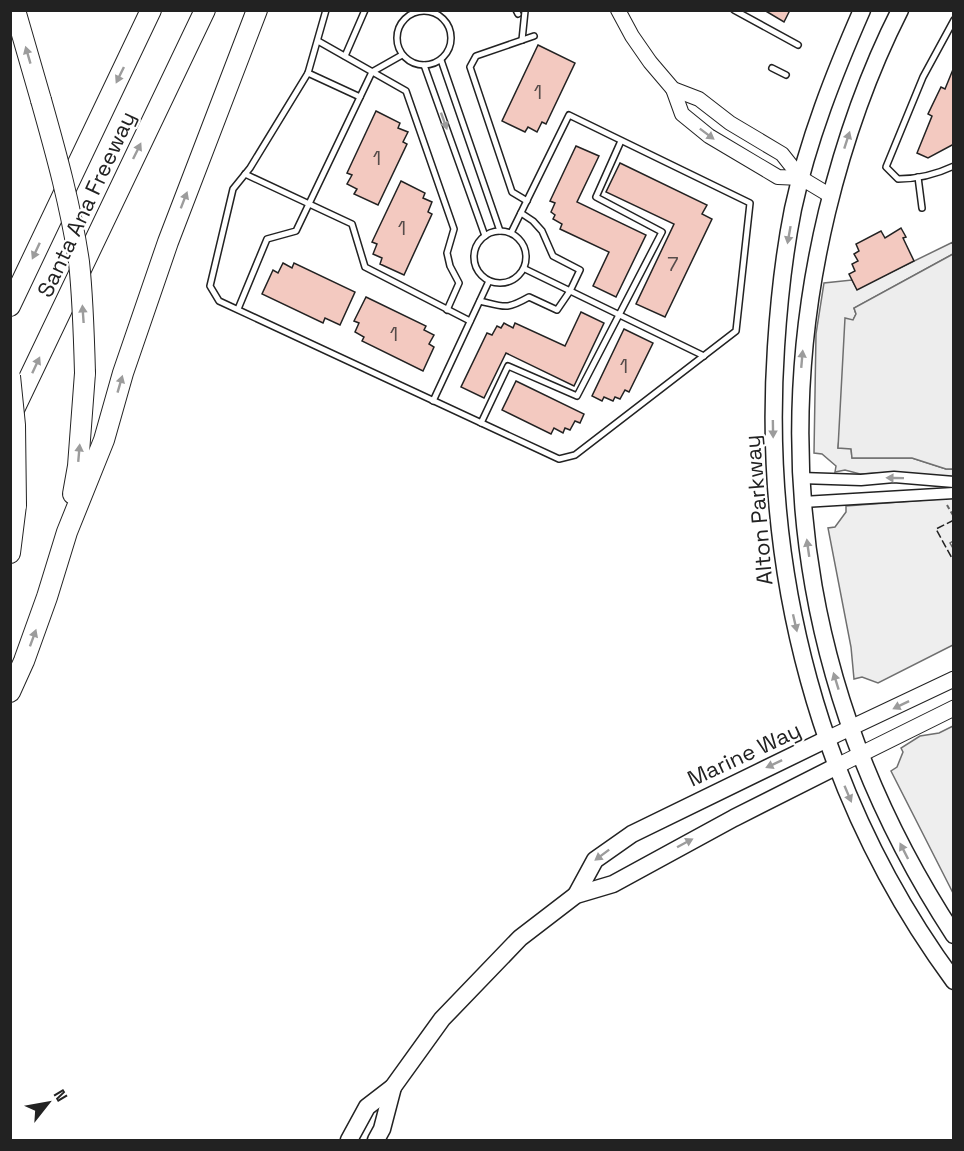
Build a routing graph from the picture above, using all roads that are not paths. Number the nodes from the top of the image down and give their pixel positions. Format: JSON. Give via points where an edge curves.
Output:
{"nodes":[{"id":1,"x":15,"y":10,"type":"edge"},
{"id":2,"x":151,"y":10,"type":"edge"},
{"id":3,"x":205,"y":10,"type":"edge"},
{"id":4,"x":257,"y":10,"type":"edge"},
{"id":5,"x":326,"y":10,"type":"edge"},
{"id":6,"x":365,"y":10,"type":"edge"},
{"id":7,"x":618,"y":10,"type":"edge"},
{"id":8,"x":734,"y":10,"type":"edge"},
{"id":9,"x":862,"y":10,"type":"edge"},
{"id":10,"x":900,"y":10,"type":"edge"},
{"id":11,"x":417,"y":11,"type":"edge"},
{"id":12,"x":525,"y":11,"type":"edge"},
{"id":13,"x":954,"y":20,"type":"edge"},
{"id":14,"x":534,"y":36,"type":"dead end"},
{"id":15,"x":522,"y":40,"type":"junction"},
{"id":16,"x":318,"y":41,"type":"junction"},
{"id":17,"x":798,"y":45,"type":"dead end"},
{"id":18,"x":402,"y":55,"type":"junction"},
{"id":19,"x":345,"y":57,"type":"junction"},
{"id":20,"x":441,"y":60,"type":"junction"},
{"id":21,"x":424,"y":66,"type":"junction"},
{"id":22,"x":772,"y":68,"type":"dead end"},
{"id":23,"x":372,"y":72,"type":"junction"},
{"id":24,"x":308,"y":74,"type":"junction"},
{"id":25,"x":786,"y":75,"type":"dead end"},
{"id":26,"x":673,"y":89,"type":"junction"},
{"id":27,"x":360,"y":97,"type":"junction"},
{"id":28,"x":621,"y":141,"type":"junction"},
{"id":29,"x":954,"y":166,"type":"edge"},
{"id":30,"x":245,"y":174,"type":"junction"},
{"id":31,"x":918,"y":177,"type":"junction"},
{"id":32,"x":801,"y":178,"type":"junction"},
{"id":33,"x":831,"y":196,"type":"junction"},
{"id":34,"x":527,"y":201,"type":"junction"},
{"id":35,"x":308,"y":204,"type":"junction"},
{"id":36,"x":922,"y":208,"type":"dead end"},
{"id":37,"x":521,"y":213,"type":"junction"},
{"id":38,"x":500,"y":231,"type":"junction"},
{"id":39,"x":511,"y":233,"type":"junction"},
{"id":40,"x":485,"y":236,"type":"junction"},
{"id":41,"x":525,"y":268,"type":"junction"},
{"id":42,"x":489,"y":281,"type":"junction"},
{"id":43,"x":570,"y":291,"type":"junction"},
{"id":44,"x":480,"y":301,"type":"junction"},
{"id":45,"x":10,"y":306,"type":"edge"},
{"id":46,"x":238,"y":309,"type":"junction"},
{"id":47,"x":447,"y":310,"type":"junction"},
{"id":48,"x":619,"y":315,"type":"junction"},
{"id":49,"x":470,"y":321,"type":"junction"},
{"id":50,"x":704,"y":356,"type":"junction"},
{"id":51,"x":10,"y":376,"type":"edge"},
{"id":52,"x":433,"y":401,"type":"junction"},
{"id":53,"x":10,"y":418,"type":"edge"},
{"id":54,"x":481,"y":423,"type":"junction"},
{"id":55,"x":801,"y":478,"type":"junction"},
{"id":56,"x":861,"y":480,"type":"junction"},
{"id":57,"x":954,"y":482,"type":"edge"},
{"id":58,"x":954,"y":493,"type":"edge"},
{"id":59,"x":862,"y":497,"type":"junction"},
{"id":60,"x":802,"y":502,"type":"junction"},
{"id":61,"x":67,"y":532,"type":"junction"},
{"id":62,"x":10,"y":553,"type":"edge"},
{"id":63,"x":954,"y":679,"type":"edge"},
{"id":64,"x":10,"y":692,"type":"edge"},
{"id":65,"x":954,"y":708,"type":"edge"},
{"id":66,"x":850,"y":729,"type":"junction"},
{"id":67,"x":827,"y":739,"type":"junction"},
{"id":68,"x":860,"y":754,"type":"junction"},
{"id":69,"x":837,"y":766,"type":"junction"},
{"id":70,"x":576,"y":895,"type":"junction"},
{"id":71,"x":954,"y":935,"type":"edge"},
{"id":72,"x":954,"y":981,"type":"edge"},
{"id":73,"x":393,"y":1087,"type":"junction"},
{"id":74,"x":349,"y":1140,"type":"edge"},
{"id":75,"x":376,"y":1140,"type":"edge"}],
"edges":[{"from":61,"to":1,"type":"highway","one_way":true,"bridge":true,"via":[[78,466],[85,373],[79,262],[59,166]]},
{"from":2,"to":45,"type":"highway","name":"Santa Ana Freeway","one_way":true},
{"from":53,"to":3,"type":"highway","name":"Santa Ana Freeway","one_way":true},
{"from":61,"to":4,"type":"highway","one_way":true,"via":[[104,440],[168,242]]},
{"from":5,"to":16,"type":"lane"},
{"from":6,"to":19,"type":"lane"},
{"from":7,"to":26,"type":"street","via":[[644,53]]},
{"from":8,"to":17,"type":"lane"},
{"from":9,"to":32,"type":"main road","name":"Alton Parkway","via":[[827,94]]},
{"from":33,"to":10,"type":"main road","name":"Alton Parkway","one_way":true,"via":[[864,90]]},
{"from":11,"to":18,"type":"lane","via":[[407,16],[396,34]]},
{"from":11,"to":20,"type":"lane","via":[[428,11],[448,22],[453,36]]},
{"from":12,"to":15,"type":"lane"},
{"from":13,"to":31,"type":"lane","via":[[923,77],[886,167],[898,179]]},
{"from":14,"to":15,"type":"lane"},
{"from":15,"to":34,"type":"lane","via":[[476,56],[470,67],[512,192]]},
{"from":16,"to":19,"type":"lane"},
{"from":16,"to":24,"type":"lane"},
{"from":18,"to":21,"type":"lane"},
{"from":18,"to":23,"type":"lane"},
{"from":19,"to":23,"type":"lane"},
{"from":20,"to":21,"type":"lane"},
{"from":20,"to":38,"type":"lane"},
{"from":21,"to":40,"type":"lane","one_way":true},
{"from":22,"to":25,"type":"lane"},
{"from":23,"to":27,"type":"lane"},
{"from":23,"to":47,"type":"lane","via":[[406,91],[454,229],[447,253],[459,283]]},
{"from":24,"to":27,"type":"lane"},
{"from":24,"to":30,"type":"lane"},
{"from":26,"to":32,"type":"street","via":[[699,99],[782,154]]},
{"from":26,"to":32,"type":"street","one_way":true,"via":[[682,114],[709,136],[778,177]]},
{"from":27,"to":35,"type":"lane"},
{"from":28,"to":34,"type":"lane","via":[[569,115]]},
{"from":28,"to":48,"type":"lane","via":[[596,197],[662,232]]},
{"from":28,"to":50,"type":"lane","via":[[750,203],[736,331]]},
{"from":29,"to":31,"type":"lane"},
{"from":30,"to":35,"type":"lane"},
{"from":30,"to":46,"type":"lane","via":[[233,189],[210,286],[219,301]]},
{"from":31,"to":36,"type":"lane"},
{"from":32,"to":33,"type":"street"},
{"from":32,"to":67,"type":"main road","name":"Alton Parkway","one_way":true,"via":[[779,305],[774,474],[790,602]]},
{"from":55,"to":33,"type":"main road","name":"Alton Parkway","one_way":true,"via":[[799,413],[806,321]]},
{"from":34,"to":37,"type":"lane"},
{"from":35,"to":46,"type":"lane","via":[[296,231],[267,239]]},
{"from":35,"to":47,"type":"lane","via":[[352,224],[365,267]]},
{"from":37,"to":39,"type":"lane"},
{"from":37,"to":43,"type":"lane","via":[[542,231],[553,256],[580,270]]},
{"from":38,"to":39,"type":"lane"},
{"from":38,"to":40,"type":"lane"},
{"from":39,"to":41,"type":"lane","via":[[524,248]]},
{"from":40,"to":42,"type":"lane","via":[[476,246],[474,256],[475,267]]},
{"from":41,"to":42,"type":"lane","via":[[509,282]]},
{"from":41,"to":43,"type":"lane"},
{"from":42,"to":44,"type":"lane"},
{"from":43,"to":44,"type":"lane","via":[[557,310],[529,297],[504,308]]},
{"from":43,"to":48,"type":"lane"},
{"from":44,"to":49,"type":"lane"},
{"from":46,"to":52,"type":"lane"},
{"from":47,"to":49,"type":"lane"},
{"from":48,"to":50,"type":"lane"},
{"from":48,"to":54,"type":"lane","via":[[577,396],[508,366]]},
{"from":49,"to":52,"type":"lane"},
{"from":50,"to":54,"type":"lane","via":[[575,455],[559,459]]},
{"from":51,"to":62,"type":"highway","bridge":true,"via":[[16,505]]},
{"from":52,"to":54,"type":"lane"},
{"from":55,"to":56,"type":"street"},
{"from":55,"to":60,"type":"main road","name":"Alton Parkway"},
{"from":57,"to":56,"type":"street","one_way":true,"via":[[894,477]]},
{"from":56,"to":59,"type":"street"},
{"from":58,"to":59,"type":"street"},
{"from":59,"to":60,"type":"street"},
{"from":66,"to":60,"type":"main road","name":"Alton Parkway","one_way":true,"via":[[818,611]]},
{"from":64,"to":61,"type":"highway","one_way":true},
{"from":63,"to":66,"type":"main road","name":"Marine Way","one_way":true},
{"from":65,"to":68,"type":"main road","name":"Marine Way"},
{"from":66,"to":67,"type":"main road","name":"Marine Way"},
{"from":66,"to":68,"type":"main road","name":"Alton Parkway"},
{"from":67,"to":69,"type":"main road","name":"Alton Parkway"},
{"from":67,"to":70,"type":"main road","name":"Marine Way","one_way":true,"via":[[632,834],[595,860]]},
{"from":68,"to":69,"type":"main road","name":"Marine Way"},
{"from":71,"to":68,"type":"main road","name":"Alton Parkway","one_way":true,"via":[[903,849]]},
{"from":70,"to":69,"type":"main road","name":"Marine Way","one_way":true,"via":[[613,884]]},
{"from":69,"to":72,"type":"main road","name":"Alton Parkway","one_way":true,"via":[[882,865]]},
{"from":70,"to":73,"type":"main road","name":"Marine Way","via":[[520,938],[481,977],[442,1019]]},
{"from":73,"to":74,"type":"main road","name":"Marine Way","via":[[367,1107]]},
{"from":73,"to":75,"type":"main road","name":"Marine Way"}]}
